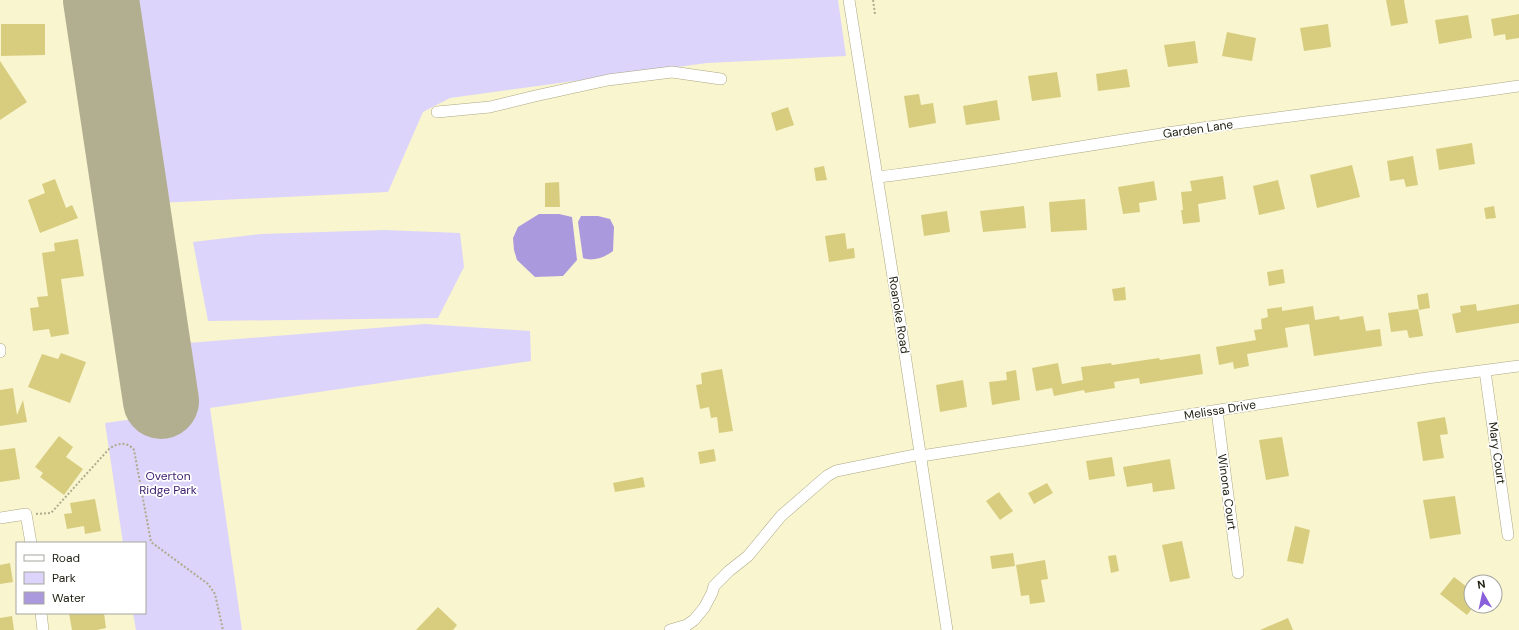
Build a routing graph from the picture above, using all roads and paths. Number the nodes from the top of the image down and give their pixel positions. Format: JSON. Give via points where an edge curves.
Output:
{"nodes":[{"id":1,"x":849,"y":0,"type":"edge"},
{"id":2,"x":873,"y":0,"type":"edge"},
{"id":3,"x":875,"y":14,"type":"dead end"},
{"id":4,"x":721,"y":78,"type":"dead end"},
{"id":5,"x":1519,"y":86,"type":"edge"},
{"id":6,"x":437,"y":112,"type":"dead end"},
{"id":7,"x":878,"y":177,"type":"junction"},
{"id":8,"x":0,"y":349,"type":"edge"},
{"id":9,"x":0,"y":352,"type":"edge"},
{"id":10,"x":1519,"y":366,"type":"edge"},
{"id":11,"x":1485,"y":371,"type":"junction"},
{"id":12,"x":1217,"y":411,"type":"junction"},
{"id":13,"x":921,"y":455,"type":"junction"},
{"id":14,"x":26,"y":514,"type":"junction"},
{"id":15,"x":0,"y":518,"type":"edge"},
{"id":16,"x":1508,"y":534,"type":"dead end"},
{"id":17,"x":31,"y":542,"type":"edge"},
{"id":18,"x":1238,"y":573,"type":"dead end"},
{"id":19,"x":41,"y":614,"type":"edge"},
{"id":20,"x":43,"y":630,"type":"edge"},
{"id":21,"x":223,"y":630,"type":"edge"},
{"id":22,"x":670,"y":630,"type":"edge"},
{"id":23,"x":947,"y":630,"type":"edge"}],
"edges":[{"from":1,"to":7,"type":"street","name":"Roanoke Road"},
{"from":2,"to":3,"type":"path"},
{"from":4,"to":6,"type":"street","via":[[672,72],[608,80],[490,107]]},
{"from":5,"to":7,"type":"street","name":"Garden Lane","via":[[1251,121]]},
{"from":7,"to":13,"type":"street","name":"Roanoke Road"},
{"from":8,"to":9,"type":"street"},
{"from":10,"to":11,"type":"street","name":"Melissa Drive"},
{"from":11,"to":12,"type":"street","name":"Melissa Drive"},
{"from":11,"to":16,"type":"street","name":"Mary Court"},
{"from":12,"to":13,"type":"street","name":"Melissa Drive"},
{"from":12,"to":18,"type":"street","name":"Winona Court"},
{"from":13,"to":22,"type":"street","name":"Melissa Drive","via":[[836,471],[827,476],[781,516],[748,556],[714,586],[704,608],[694,620]]},
{"from":13,"to":23,"type":"street","name":"Roanoke Road"},
{"from":14,"to":15,"type":"street"},
{"from":14,"to":17,"type":"street"},
{"from":14,"to":21,"type":"path","via":[[51,513],[109,449],[120,444],[131,446],[134,450],[151,542],[208,584],[215,594]]},
{"from":19,"to":20,"type":"street"}]}
